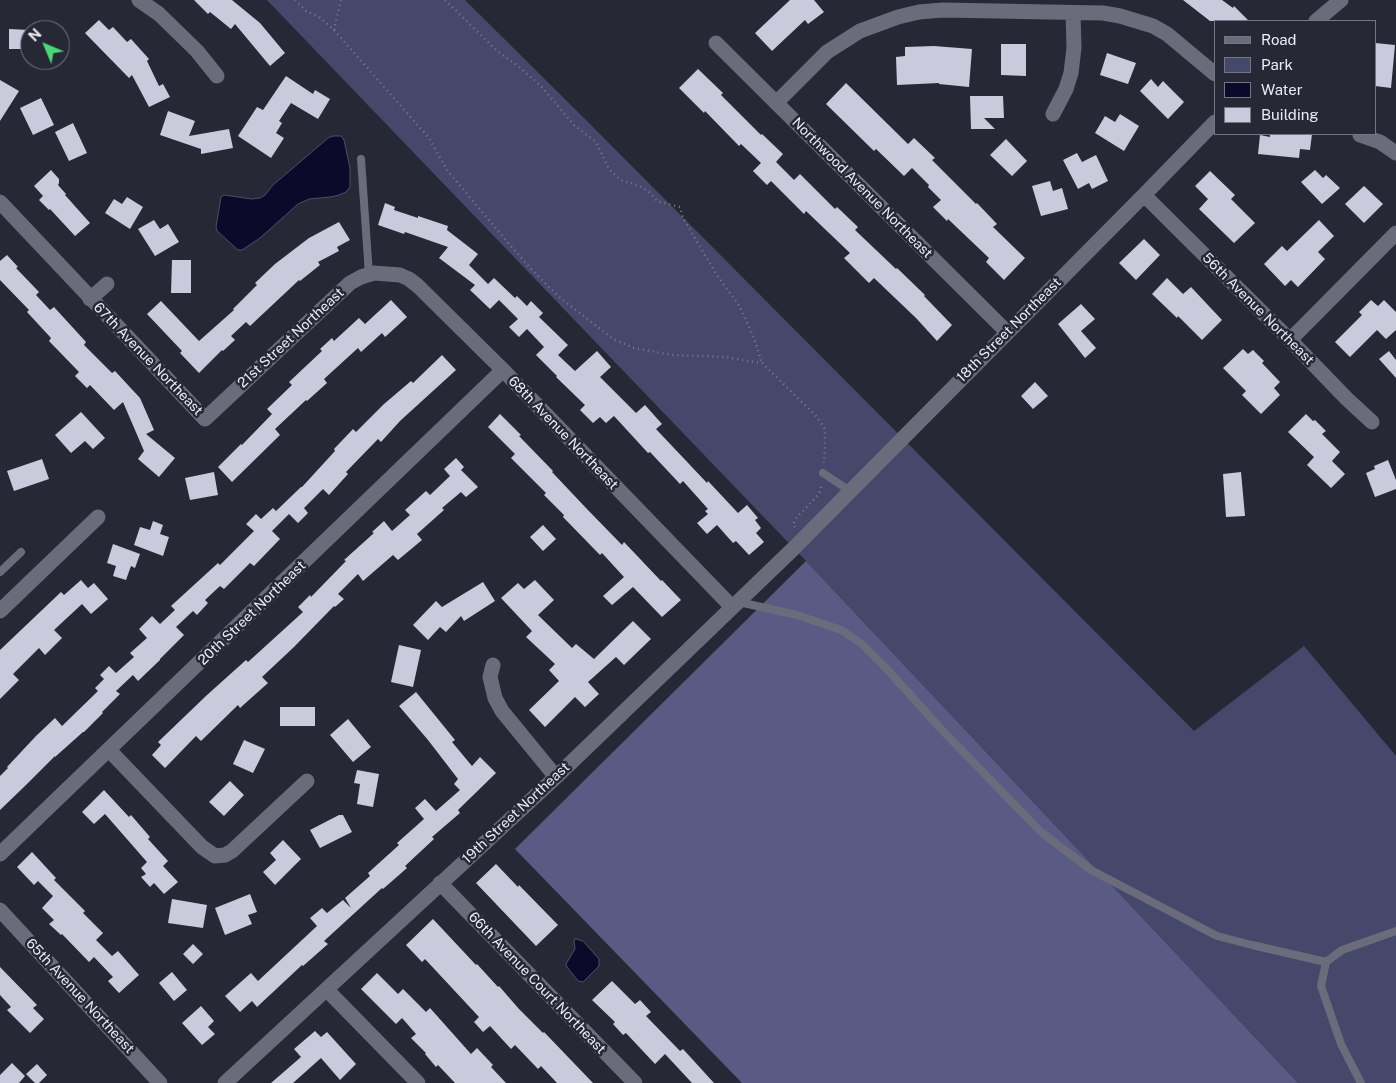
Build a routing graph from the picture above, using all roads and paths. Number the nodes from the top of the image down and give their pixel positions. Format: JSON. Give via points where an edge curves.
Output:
{"nodes":[{"id":1,"x":139,"y":0,"type":"edge"},
{"id":2,"x":295,"y":0,"type":"edge"},
{"id":3,"x":342,"y":0,"type":"edge"},
{"id":4,"x":444,"y":0,"type":"edge"},
{"id":5,"x":1342,"y":0,"type":"edge"},
{"id":6,"x":1072,"y":13,"type":"junction"},
{"id":7,"x":1317,"y":20,"type":"edge"},
{"id":8,"x":334,"y":30,"type":"junction"},
{"id":9,"x":716,"y":43,"type":"dead end"},
{"id":10,"x":1214,"y":73,"type":"edge"},
{"id":11,"x":217,"y":76,"type":"dead end"},
{"id":12,"x":776,"y":103,"type":"junction"},
{"id":13,"x":1053,"y":114,"type":"dead end"},
{"id":14,"x":1214,"y":123,"type":"edge"},
{"id":15,"x":1360,"y":135,"type":"dead end"},
{"id":16,"x":1396,"y":153,"type":"edge"},
{"id":17,"x":361,"y":159,"type":"dead end"},
{"id":18,"x":1144,"y":195,"type":"junction"},
{"id":19,"x":0,"y":202,"type":"edge"},
{"id":20,"x":1396,"y":233,"type":"edge"},
{"id":21,"x":385,"y":274,"type":"joint"},
{"id":22,"x":369,"y":275,"type":"junction"},
{"id":23,"x":107,"y":284,"type":"dead end"},
{"id":24,"x":90,"y":299,"type":"junction"},
{"id":25,"x":1007,"y":332,"type":"junction"},
{"id":26,"x":1290,"y":340,"type":"junction"},
{"id":27,"x":762,"y":363,"type":"junction"},
{"id":28,"x":503,"y":370,"type":"junction"},
{"id":29,"x":205,"y":419,"type":"joint"},
{"id":30,"x":1372,"y":422,"type":"dead end"},
{"id":31,"x":823,"y":473,"type":"junction"},
{"id":32,"x":850,"y":491,"type":"junction"},
{"id":33,"x":98,"y":516,"type":"dead end"},
{"id":34,"x":803,"y":538,"type":"junction"},
{"id":35,"x":21,"y":552,"type":"dead end"},
{"id":36,"x":0,"y":572,"type":"edge"},
{"id":37,"x":735,"y":605,"type":"junction"},
{"id":38,"x":0,"y":611,"type":"edge"},
{"id":39,"x":493,"y":665,"type":"dead end"},
{"id":40,"x":109,"y":750,"type":"junction"},
{"id":41,"x":556,"y":777,"type":"junction"},
{"id":42,"x":307,"y":781,"type":"dead end"},
{"id":43,"x":0,"y":854,"type":"edge"},
{"id":44,"x":440,"y":883,"type":"junction"},
{"id":45,"x":0,"y":910,"type":"edge"},
{"id":46,"x":1396,"y":931,"type":"edge"},
{"id":47,"x":1326,"y":962,"type":"junction"},
{"id":48,"x":327,"y":990,"type":"junction"},
{"id":49,"x":160,"y":1083,"type":"edge"},
{"id":50,"x":225,"y":1083,"type":"edge"},
{"id":51,"x":418,"y":1083,"type":"edge"},
{"id":52,"x":635,"y":1083,"type":"edge"},
{"id":53,"x":1361,"y":1083,"type":"edge"}],
"edges":[{"from":1,"to":11,"type":"street","via":[[191,44]]},
{"from":2,"to":8,"type":"path"},
{"from":3,"to":8,"type":"path"},
{"from":4,"to":27,"type":"path","via":[[497,51],[541,86],[574,124],[596,142],[609,169],[620,180],[638,185],[657,201],[680,208],[718,278],[740,307]]},
{"from":5,"to":7,"type":"street"},
{"from":6,"to":10,"type":"street","via":[[1103,13],[1153,26]]},
{"from":6,"to":12,"type":"street","via":[[943,10],[898,16],[860,31],[827,52]]},
{"from":6,"to":13,"type":"street","via":[[1074,48],[1071,73]]},
{"from":8,"to":27,"type":"path","via":[[429,138],[447,170],[530,268],[558,296],[613,339],[634,348],[672,355],[724,357]]},
{"from":9,"to":12,"type":"street","name":"Northwood Avenue Northeast"},
{"from":12,"to":25,"type":"street","name":"Northwood Avenue Northeast"},
{"from":14,"to":18,"type":"street","name":"18th Street Northeast"},
{"from":15,"to":16,"type":"street","via":[[1380,142]]},
{"from":17,"to":22,"type":"lane"},
{"from":18,"to":25,"type":"street","name":"18th Street Northeast"},
{"from":18,"to":26,"type":"street","name":"56th Avenue Northeast"},
{"from":19,"to":24,"type":"street","name":"67th Avenue Northeast"},
{"from":20,"to":26,"type":"street"},
{"from":21,"to":22,"type":"street","name":"21st Street Northeast"},
{"from":21,"to":28,"type":"street","name":"68th Avenue Northeast","via":[[400,275],[418,286]]},
{"from":22,"to":29,"type":"street","name":"21st Street Northeast","via":[[350,282]]},
{"from":23,"to":24,"type":"street","name":"67th Avenue Northeast"},
{"from":24,"to":29,"type":"street","name":"67th Avenue Northeast"},
{"from":25,"to":32,"type":"street","name":"18th Street Northeast"},
{"from":26,"to":30,"type":"street","name":"56th Avenue Northeast"},
{"from":27,"to":31,"type":"path","via":[[817,417],[825,430]]},
{"from":28,"to":37,"type":"street","name":"68th Avenue Northeast"},
{"from":28,"to":40,"type":"street","name":"20th Street Northeast"},
{"from":31,"to":32,"type":"lane"},
{"from":31,"to":34,"type":"path","via":[[819,494],[793,524]]},
{"from":32,"to":34,"type":"street","name":"18th Street Northeast"},
{"from":33,"to":38,"type":"street"},
{"from":34,"to":37,"type":"street","name":"19th Street Northeast"},
{"from":35,"to":36,"type":"lane"},
{"from":37,"to":41,"type":"street","name":"19th Street Northeast"},
{"from":37,"to":47,"type":"lane","via":[[797,615],[841,630],[862,644],[1041,832],[1091,870],[1217,936]]},
{"from":39,"to":41,"type":"street","via":[[490,677],[502,711]]},
{"from":40,"to":42,"type":"street","via":[[202,848],[215,856],[232,851]]},
{"from":40,"to":43,"type":"street","name":"20th Street Northeast"},
{"from":41,"to":44,"type":"street","name":"19th Street Northeast"},
{"from":44,"to":48,"type":"street","name":"19th Street Northeast"},
{"from":44,"to":52,"type":"street","name":"66th Avenue Court Northeast"},
{"from":45,"to":49,"type":"street","name":"65th Avenue Northeast"},
{"from":46,"to":47,"type":"lane","via":[[1342,950]]},
{"from":47,"to":53,"type":"lane","via":[[1321,986],[1342,1044]]},
{"from":48,"to":50,"type":"street","name":"19th Street Northeast"},
{"from":48,"to":51,"type":"street"}]}
